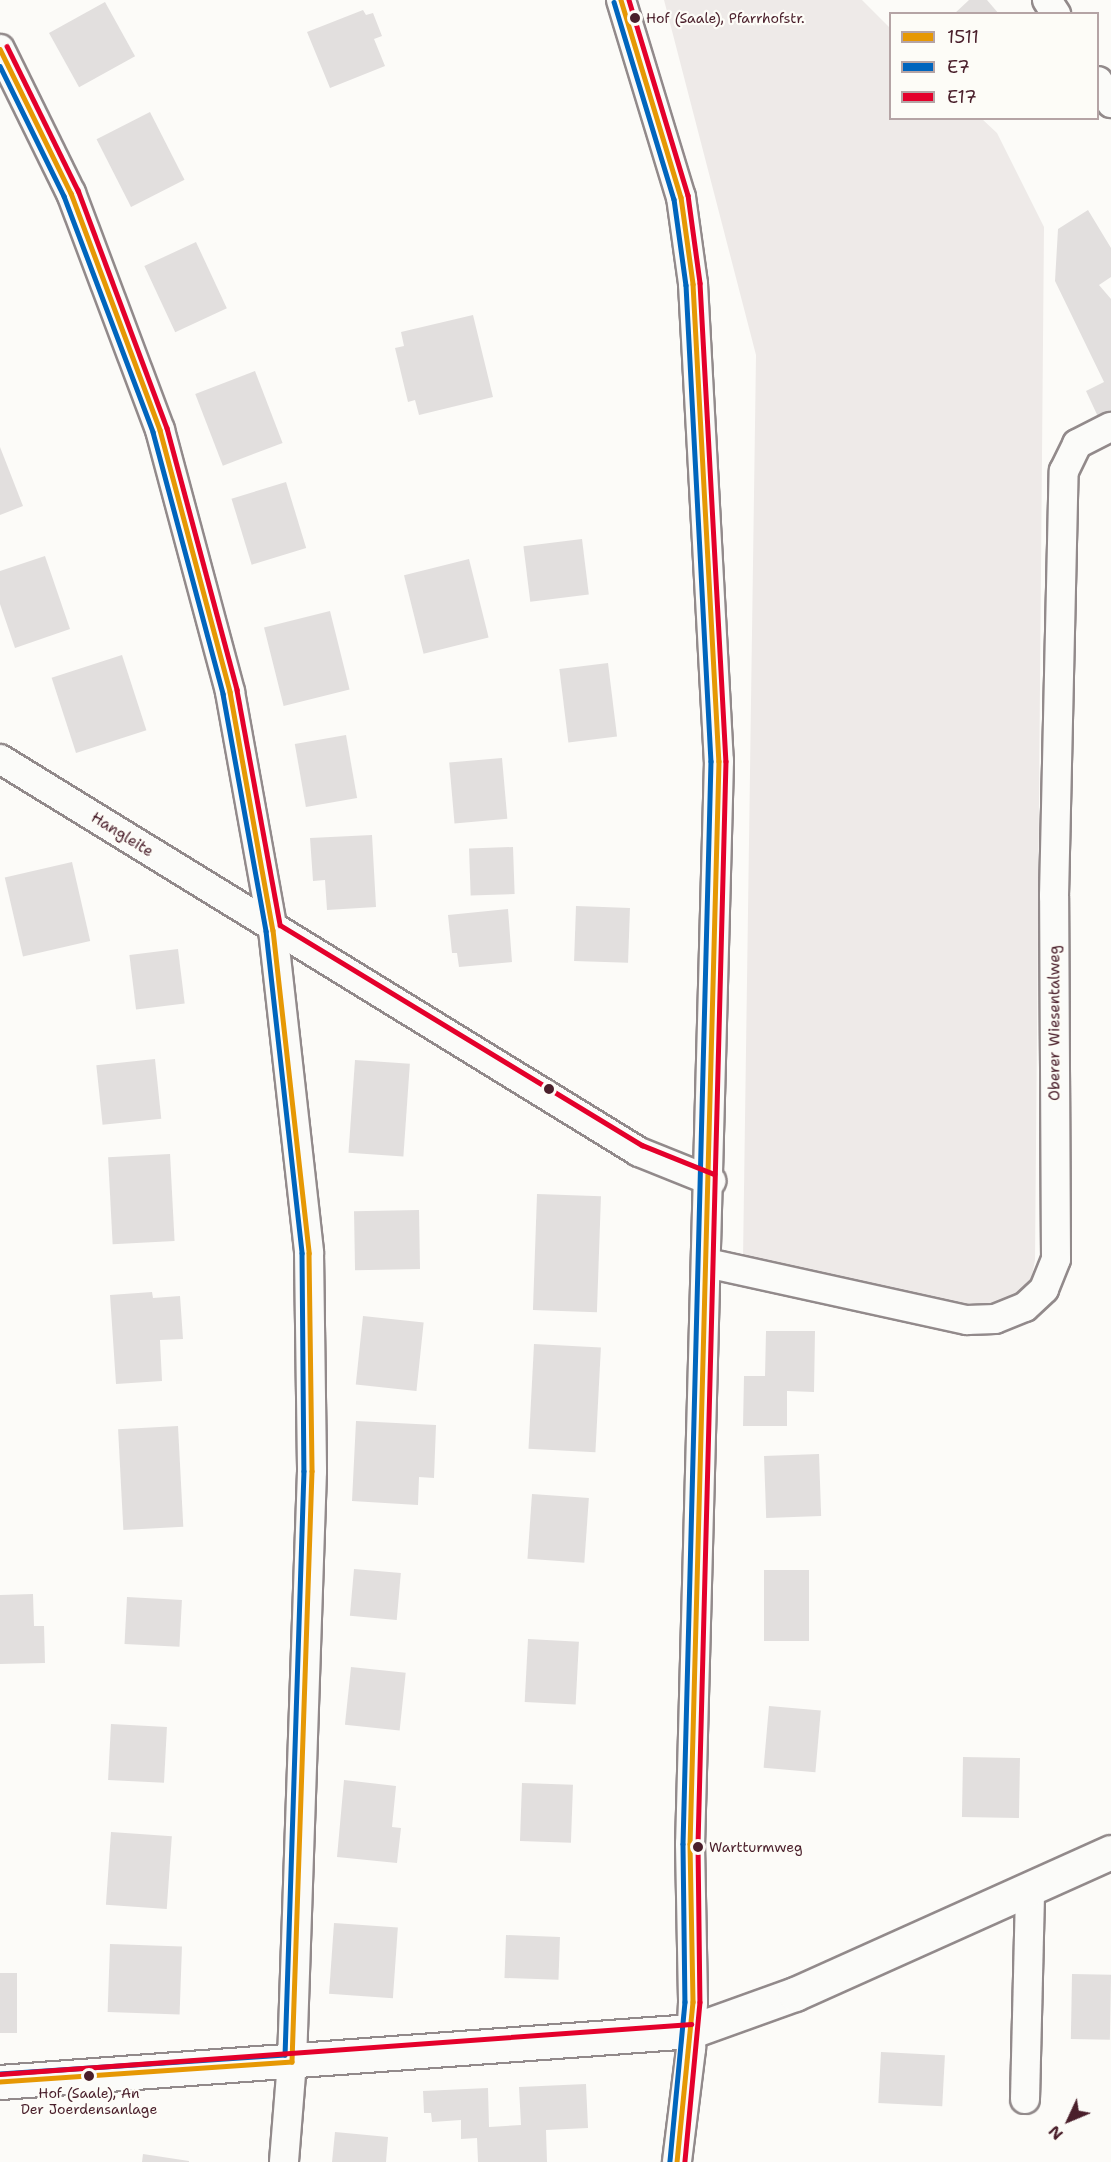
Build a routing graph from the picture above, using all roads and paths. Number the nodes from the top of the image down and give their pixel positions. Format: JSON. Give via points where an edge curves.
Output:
{"nodes":[{"id":1,"x":621,"y":0,"type":"edge"},
{"id":2,"x":0,"y":49,"type":"edge"},
{"id":3,"x":1099,"y":83,"type":"edge"},
{"id":4,"x":1111,"y":103,"type":"edge"},
{"id":5,"x":1111,"y":427,"type":"edge"},
{"id":6,"x":0,"y":759,"type":"edge"},
{"id":7,"x":273,"y":930,"type":"junction"},
{"id":8,"x":711,"y":1181,"type":"junction"},
{"id":9,"x":707,"y":1263,"type":"junction"},
{"id":10,"x":1111,"y":1852,"type":"edge"},
{"id":11,"x":1030,"y":1889,"type":"junction"},
{"id":12,"x":692,"y":2031,"type":"junction"},
{"id":13,"x":292,"y":2062,"type":"junction"},
{"id":14,"x":0,"y":2082,"type":"edge"},
{"id":15,"x":1025,"y":2099,"type":"dead end"},
{"id":16,"x":284,"y":2162,"type":"edge"},
{"id":17,"x":677,"y":2162,"type":"edge"}],
"edges":[{"from":1,"to":8,"type":"street","via":[[681,197],[693,284],[719,761]]},
{"from":2,"to":7,"type":"street","via":[[71,193],[160,430],[230,692]]},
{"from":3,"to":4,"type":"street"},
{"from":5,"to":9,"type":"street","name":"Oberer Wiesentalweg","via":[[1077,444],[1064,471],[1054,896],[1056,1259],[1044,1289],[1025,1307],[995,1319],[967,1320]]},
{"from":6,"to":7,"type":"street","name":"Hangleite"},
{"from":7,"to":8,"type":"street","name":"Hangleite","via":[[639,1152]]},
{"from":7,"to":13,"type":"street","via":[[309,1253],[312,1471]]},
{"from":8,"to":9,"type":"street"},
{"from":9,"to":12,"type":"street","via":[[690,1844]]},
{"from":10,"to":11,"type":"street"},
{"from":11,"to":12,"type":"street","via":[[795,1994]]},
{"from":11,"to":15,"type":"street"},
{"from":12,"to":13,"type":"street"},
{"from":12,"to":17,"type":"street"},
{"from":13,"to":14,"type":"street"},
{"from":13,"to":16,"type":"street"}]}
